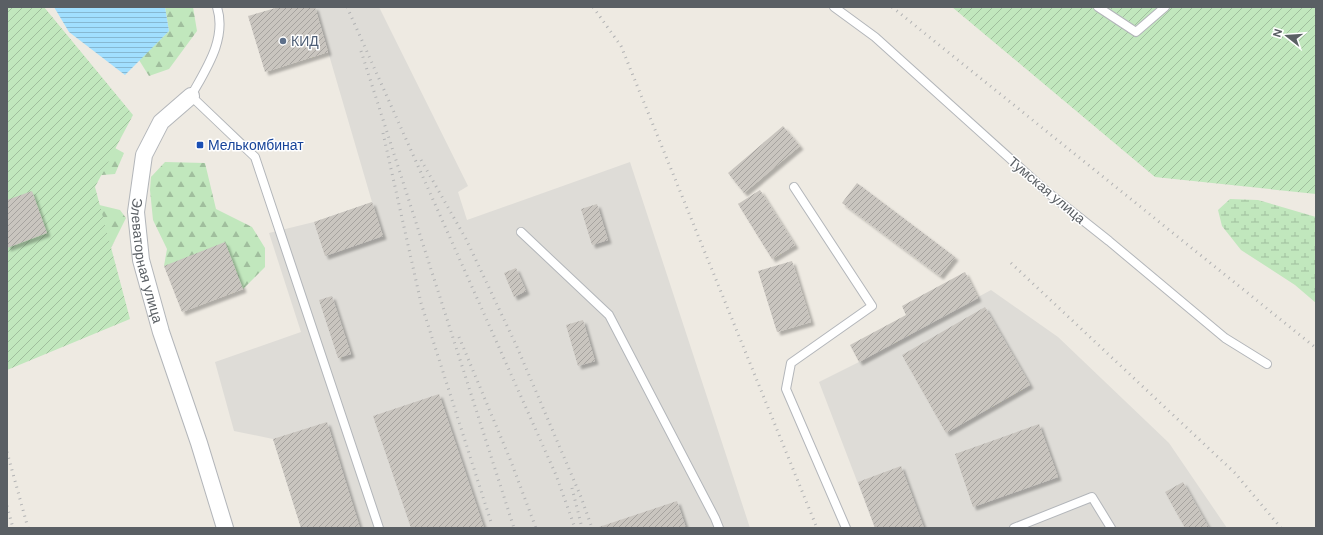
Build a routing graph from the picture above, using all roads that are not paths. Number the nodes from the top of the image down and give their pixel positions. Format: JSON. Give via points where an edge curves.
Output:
{"nodes":[{"id":1,"x":217,"y":7,"type":"edge"},
{"id":2,"x":834,"y":7,"type":"edge"},
{"id":3,"x":1098,"y":7,"type":"edge"},
{"id":4,"x":1165,"y":7,"type":"edge"},
{"id":5,"x":191,"y":96,"type":"junction"},
{"id":6,"x":794,"y":187,"type":"dead end"},
{"id":7,"x":521,"y":232,"type":"dead end"},
{"id":8,"x":1267,"y":364,"type":"dead end"},
{"id":9,"x":225,"y":528,"type":"edge"},
{"id":10,"x":379,"y":528,"type":"edge"},
{"id":11,"x":719,"y":528,"type":"edge"},
{"id":12,"x":846,"y":528,"type":"edge"},
{"id":13,"x":1014,"y":528,"type":"edge"},
{"id":14,"x":1111,"y":528,"type":"edge"}],
"edges":[{"from":1,"to":5,"type":"lane","name":"Элеваторная улица","via":[[220,17],[216,51]]},
{"from":2,"to":8,"type":"lane","name":"Тумская улица","via":[[875,37],[1046,192],[1225,338]]},
{"from":3,"to":4,"type":"lane","via":[[1136,32]]},
{"from":5,"to":9,"type":"street","name":"Элеваторная улица","via":[[161,122],[144,155],[136,212],[142,260],[161,332]]},
{"from":5,"to":10,"type":"lane","via":[[255,157]]},
{"from":6,"to":12,"type":"lane","via":[[872,306],[791,363],[786,389]]},
{"from":7,"to":11,"type":"lane","via":[[609,315]]},
{"from":13,"to":14,"type":"lane","via":[[1092,497]]}]}
